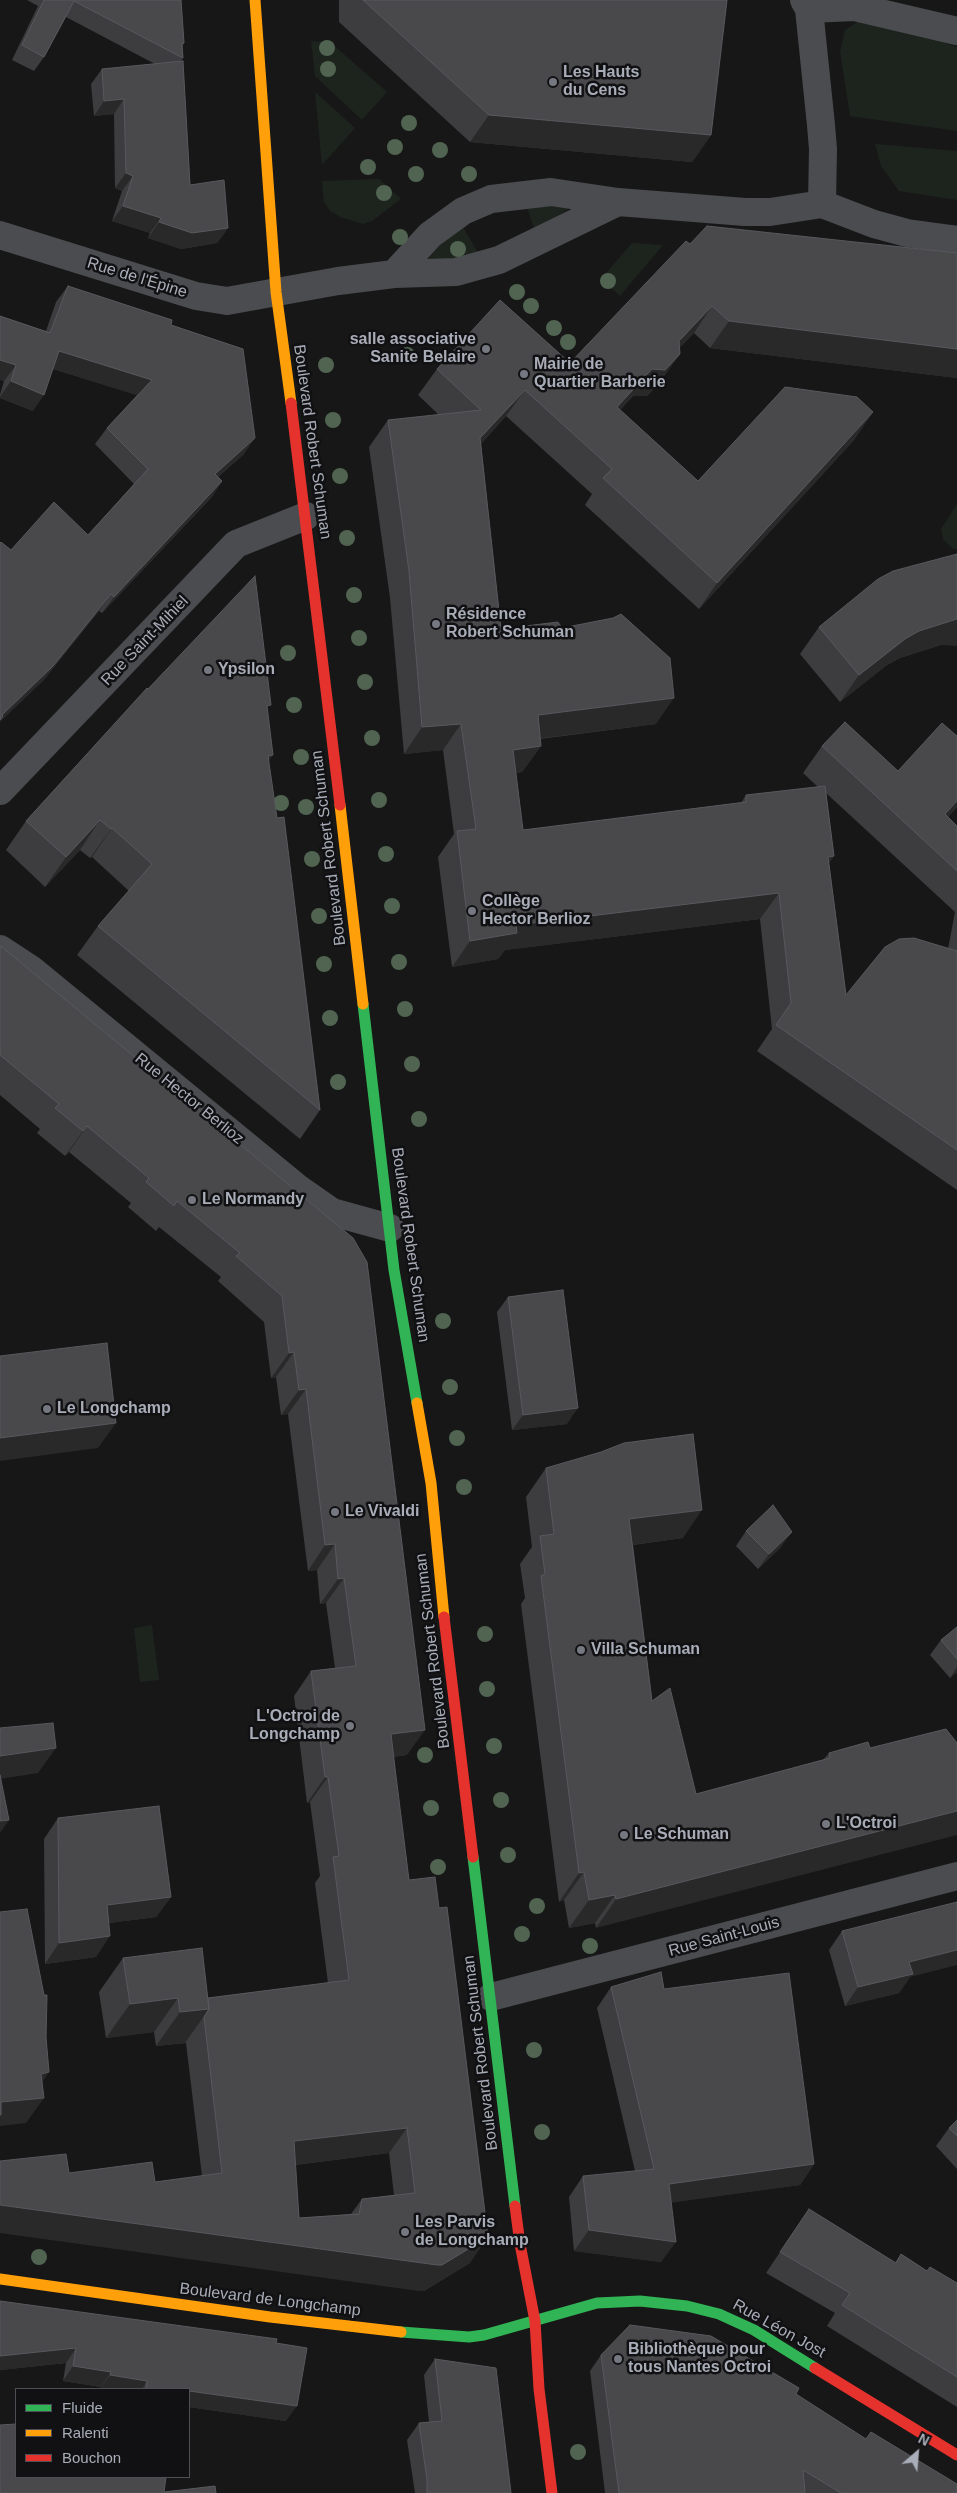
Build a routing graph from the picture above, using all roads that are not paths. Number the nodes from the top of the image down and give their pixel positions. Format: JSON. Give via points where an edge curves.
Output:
{"nodes":[{"id":1,"x":255,"y":0,"type":"edge"},
{"id":2,"x":806,"y":4,"type":"edge"},
{"id":3,"x":957,"y":31,"type":"edge"},
{"id":4,"x":618,"y":202,"type":"junction"},
{"id":5,"x":822,"y":204,"type":"junction"},
{"id":6,"x":0,"y":235,"type":"edge"},
{"id":7,"x":957,"y":240,"type":"edge"},
{"id":8,"x":394,"y":274,"type":"junction"},
{"id":9,"x":276,"y":292,"type":"junction"},
{"id":10,"x":306,"y":516,"type":"junction"},
{"id":11,"x":0,"y":791,"type":"edge"},
{"id":12,"x":0,"y":949,"type":"edge"},
{"id":13,"x":390,"y":1228,"type":"junction"},
{"id":14,"x":957,"y":1876,"type":"edge"},
{"id":15,"x":491,"y":1997,"type":"junction"},
{"id":16,"x":0,"y":2279,"type":"edge"},
{"id":17,"x":535,"y":2321,"type":"junction"},
{"id":18,"x":957,"y":2455,"type":"edge"},
{"id":19,"x":552,"y":2493,"type":"edge"}],
"edges":[{"from":1,"to":9,"type":"main road","name":"Boulevard Robert Schuman"},
{"from":2,"to":3,"type":"street","via":[[855,7]]},
{"from":2,"to":5,"type":"street","via":[[823,149]]},
{"from":4,"to":5,"type":"street","via":[[745,212],[770,212]]},
{"from":4,"to":8,"type":"street","name":"Rue de l'Épine","via":[[499,260],[456,272]]},
{"from":4,"to":8,"type":"street","via":[[551,192],[491,199],[452,217],[418,246]]},
{"from":5,"to":7,"type":"street","via":[[907,233]]},
{"from":6,"to":9,"type":"street","name":"Rue de l'Épine","via":[[212,300],[227,301]]},
{"from":8,"to":9,"type":"street","name":"Rue de l'Épine"},
{"from":9,"to":10,"type":"main road","name":"Boulevard Robert Schuman"},
{"from":10,"to":11,"type":"street","name":"Rue Saint-Mihiel","via":[[236,544]]},
{"from":10,"to":13,"type":"main road","name":"Boulevard Robert Schuman"},
{"from":12,"to":13,"type":"street","name":"Rue Hector Berlioz","via":[[32,970],[299,1189],[332,1212]]},
{"from":13,"to":15,"type":"main road","name":"Boulevard Robert Schuman","via":[[394,1270],[431,1484],[440,1586]]},
{"from":14,"to":15,"type":"street","name":"Rue Saint-Louis"},
{"from":15,"to":17,"type":"main road","name":"Boulevard Robert Schuman","via":[[520,2244]]},
{"from":16,"to":17,"type":"main road","name":"Boulevard de Longchamp","via":[[374,2330],[469,2337]]},
{"from":17,"to":18,"type":"main road","name":"Rue Léon Jost","via":[[597,2303],[687,2306],[719,2314],[754,2330]]},
{"from":17,"to":19,"type":"main road","name":"Boulevard Robert Schuman","via":[[538,2389]]}]}
